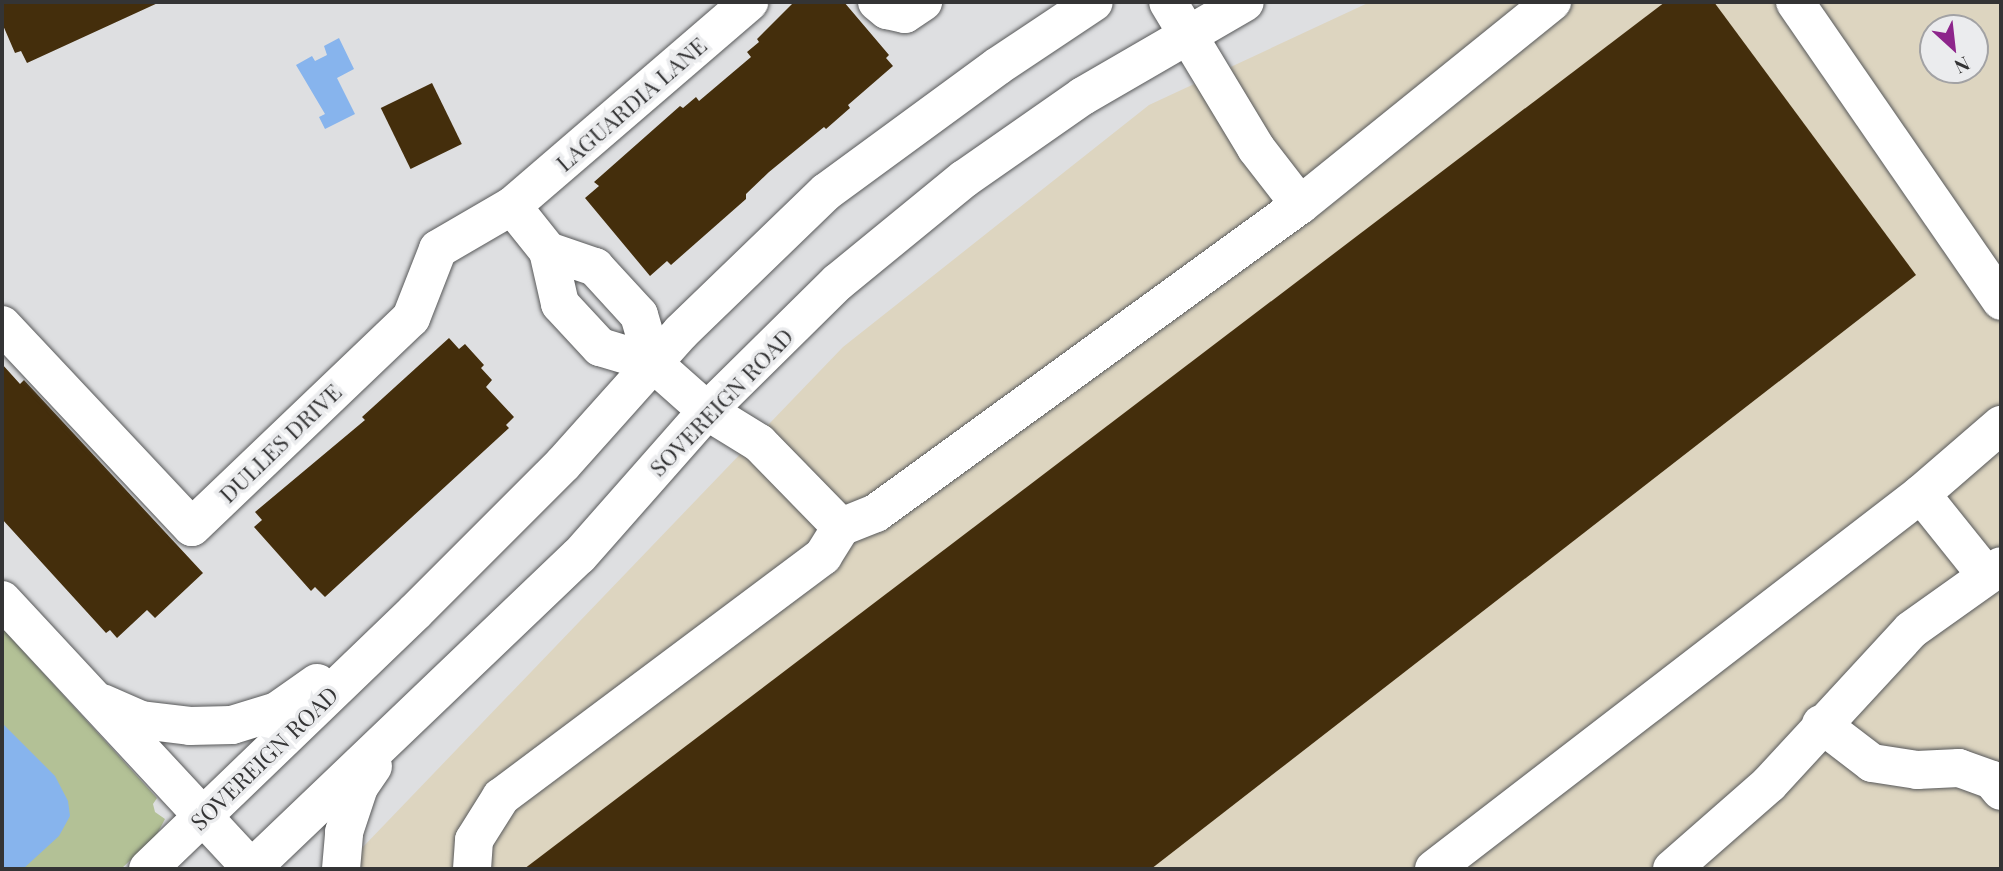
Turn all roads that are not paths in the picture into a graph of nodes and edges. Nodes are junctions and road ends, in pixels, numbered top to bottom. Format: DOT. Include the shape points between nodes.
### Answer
graph roads {
  1 [pos="750,2"];
  2 [pos="877,2"];
  3 [pos="923,2"];
  4 [pos="1094,2"];
  5 [pos="1168,2"];
  6 [pos="1245,2"];
  7 [pos="1552,2"];
  8 [pos="1795,2"];
  9 [pos="1187,34"];
  10 [pos="1300,205"];
  11 [pos="512,206"];
  12 [pos="548,251"];
  13 [pos="2001,301"];
  14 [pos="2,325"];
  15 [pos="653,363"];
  16 [pos="707,411"];
  17 [pos="2001,425"];
  18 [pos="1921,494"];
  19 [pos="841,527"];
  20 [pos="1994,570"];
  21 [pos="2,600"];
  22 [pos="415,612"];
  23 [pos="93,698"];
  24 [pos="1821,724"];
  25 [pos="394,734"];
  26 [pos="2001,791"];
  27 [pos="203,818"];
  28 [pos="148,869"];
  29 [pos="252,869"];
  30 [pos="341,869"];
  31 [pos="472,869"];
  32 [pos="1434,869"];
  33 [pos="1672,869"];
  1 -- 11 [label="street, LAGUARDIA LANE"];
  2 -- 3 [label="street" via="905,14"];
  4 -- 15 [label="street, SOVEREIGN ROAD" via="826,192"];
  5 -- 9 [label="street"];
  6 -- 9 [label="street, SOVEREIGN ROAD"];
  7 -- 10 [label="street"];
  8 -- 13 [label="street"];
  9 -- 10 [label="street" via="1256,148"];
  9 -- 16 [label="street, SOVEREIGN ROAD" via="1083,96 964,179 838,282"];
  10 -- 19 [label="street" via="876,513"];
  11 -- 12 [label="street"];
  11 -- 14 [label="street, DULLES DRIVE" via="438,249 411,318 192,527"];
  12 -- 15 [label="street" via="595,267 639,315"];
  12 -- 15 [label="street" via="560,304 600,347"];
  15 -- 16 [label="street"];
  15 -- 22 [label="street, SOVEREIGN ROAD" via="563,464"];
  16 -- 19 [label="street" via="759,443"];
  16 -- 25 [label="street, SOVEREIGN ROAD" via="579,556"];
  17 -- 18 [label="street"];
  18 -- 20 [label="street"];
  18 -- 32 [label="street"];
  19 -- 31 [label="street" via="823,556 501,797 474,840"];
  20 -- 24 [label="street" via="1911,630"];
  21 -- 23 [label="street"];
  22 -- 23 [label="street" via="277,711 232,726 141,720"];
  22 -- 27 [label="street, SOVEREIGN ROAD"];
  23 -- 27 [label="street"];
  24 -- 26 [label="street" via="1872,763 1917,770 1959,768 1992,780"];
  24 -- 33 [label="street" via="1769,784"];
  25 -- 29 [label="street, SOVEREIGN ROAD"];
  25 -- 30 [label="street" via="359,787 344,832"];
  27 -- 28 [label="street, SOVEREIGN ROAD"];
  27 -- 29 [label="street"];
}
